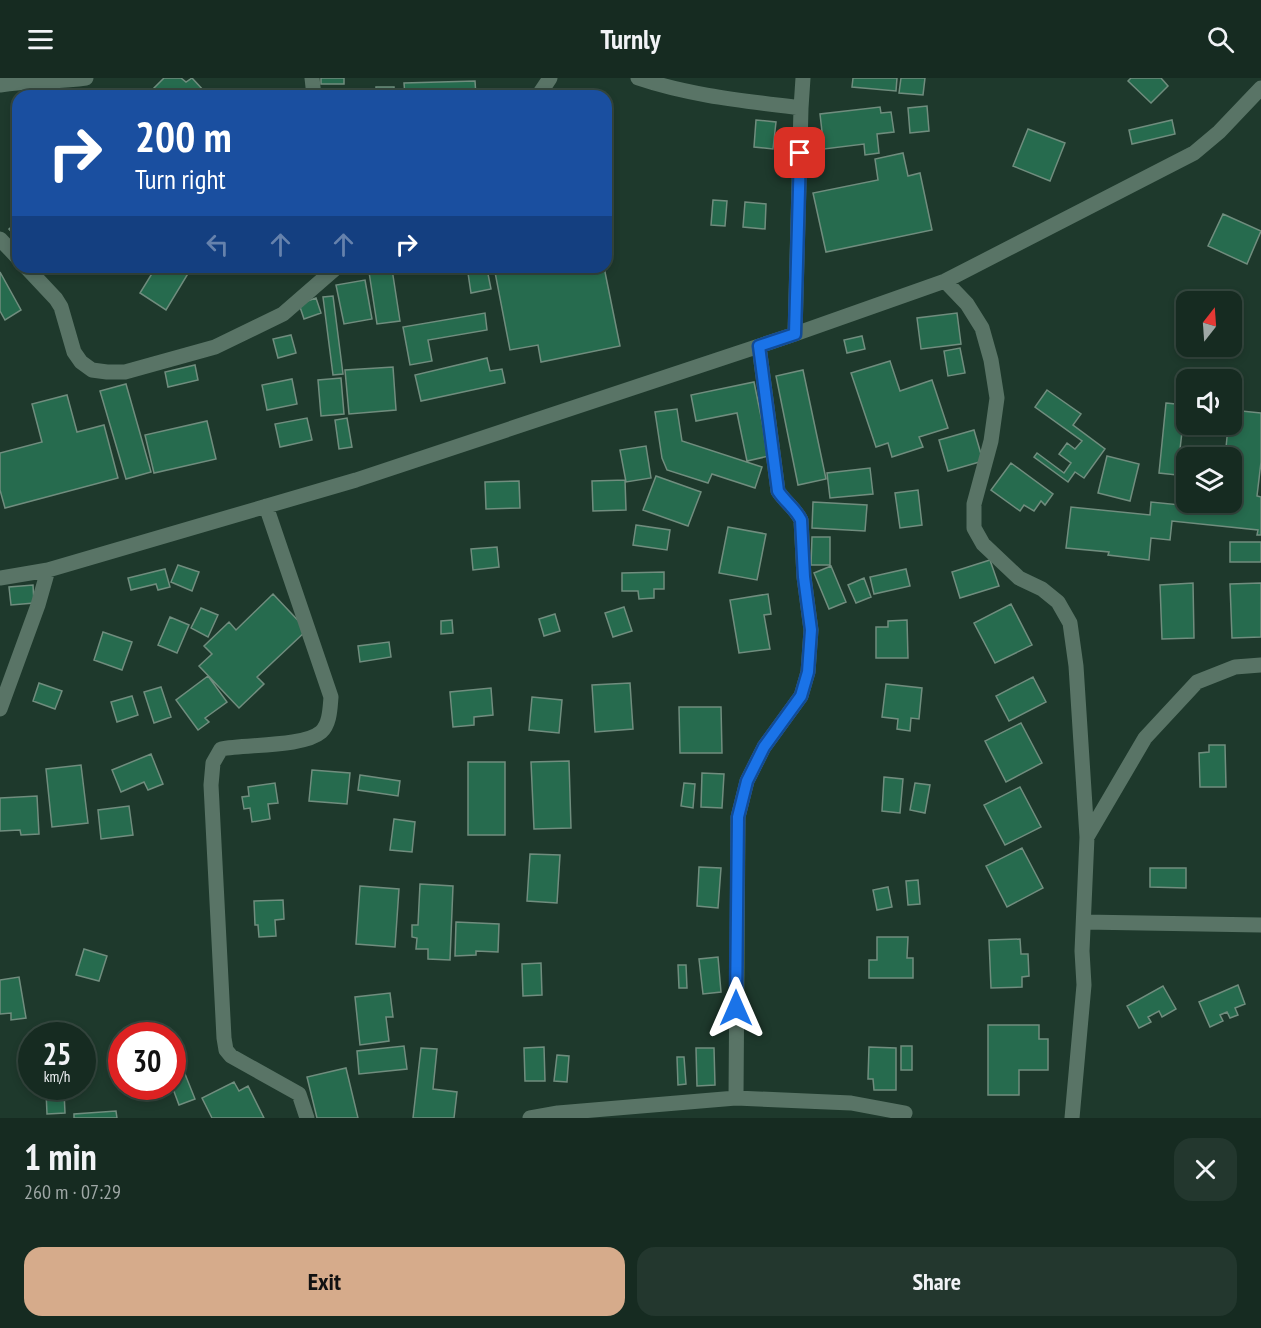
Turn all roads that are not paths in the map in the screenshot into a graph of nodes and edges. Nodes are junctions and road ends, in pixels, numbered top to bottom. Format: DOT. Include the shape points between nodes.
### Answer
graph roads {
  1 [pos="86,78"];
  2 [pos="638,78"];
  3 [pos="803,78"];
  4 [pos="0,85"];
  5 [pos="1261,88"];
  6 [pos="801,108"];
  7 [pos="0,239"];
  8 [pos="12,252"];
  9 [pos="32,273"];
  10 [pos="328,273"];
  11 [pos="945,281"];
  12 [pos="795,334"];
  13 [pos="759,346"];
  14 [pos="266,506"];
  15 [pos="48,570"];
  16 [pos="0,578"];
  17 [pos="1261,664"];
  18 [pos="0,709"];
  19 [pos="1087,837"];
  20 [pos="1084,922"];
  21 [pos="1261,925"];
  22 [pos="736,1098"];
  23 [pos="905,1113"];
  24 [pos="307,1118"];
  25 [pos="530,1118"];
  26 [pos="1072,1118"];
  1 -- 4 [label="street"];
  2 -- 6 [label="street" via="716,98"];
  3 -- 6 [label="street"];
  5 -- 11 [label="street" via="1194,153"];
  6 -- 12 [label="street"];
  7 -- 8 [label="street"];
  9 -- 10 [label="street" via="61,307 74,352 81,362 92,370 107,372 124,372 215,347 283,314"];
  11 -- 12 [label="street"];
  11 -- 19 [label="street" via="967,303 982,328 997,398 991,441 974,504 974,528 982,544 1019,578 1058,602 1070,623"];
  12 -- 13 [label="street"];
  13 -- 14 [label="street"];
  13 -- 22 [label="street" via="778,491 801,520 811,630 808,672 801,696 764,747 747,781 738,817"];
  14 -- 15 [label="street"];
  14 -- 24 [label="street" via="331,697 330,714 323,731 307,741 221,749 213,763 220,980 226,1050 299,1094"];
  15 -- 16 [label="street"];
  15 -- 18 [label="street"];
  17 -- 19 [label="street" via="1235,667 1197,682 1145,738"];
  19 -- 20 [label="street"];
  20 -- 21 [label="street"];
  20 -- 26 [label="street" via="1084,985"];
  22 -- 23 [label="street" via="851,1103"];
  22 -- 25 [label="street"];
}
